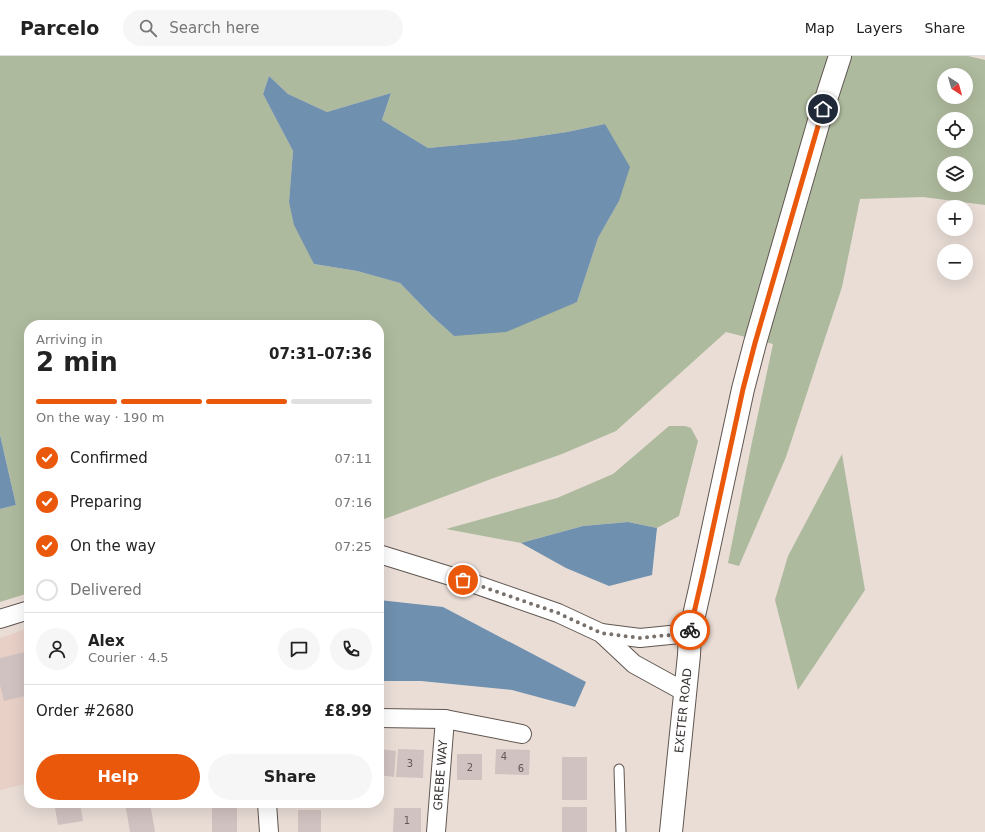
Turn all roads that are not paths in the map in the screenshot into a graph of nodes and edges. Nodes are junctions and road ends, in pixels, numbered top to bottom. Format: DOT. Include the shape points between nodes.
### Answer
graph roads {
  1 [pos="837,65"];
  2 [pos="384,556"];
  3 [pos="24,612"];
  4 [pos="0,619"];
  5 [pos="601,633"];
  6 [pos="690,633"];
  7 [pos="685,692"];
  8 [pos="384,718"];
  9 [pos="445,719"];
  10 [pos="522,734"];
  11 [pos="619,769"];
  12 [pos="267,808"];
  13 [pos="269,832"];
  14 [pos="436,832"];
  15 [pos="621,832"];
  16 [pos="671,832"];
  1 -- 6 [label="street, EXETER ROAD" via="743,389"];
  2 -- 5 [label="street" via="558,613"];
  3 -- 4 [label="street"];
  5 -- 6 [label="street" via="640,638"];
  5 -- 7 [label="street" via="634,664"];
  6 -- 7 [label="street, EXETER ROAD"];
  7 -- 16 [label="street, EXETER ROAD"];
  8 -- 9 [label="street"];
  9 -- 10 [label="street"];
  9 -- 14 [label="street, GREBE WAY"];
  11 -- 15 [label="lane"];
  12 -- 13 [label="street"];
}
